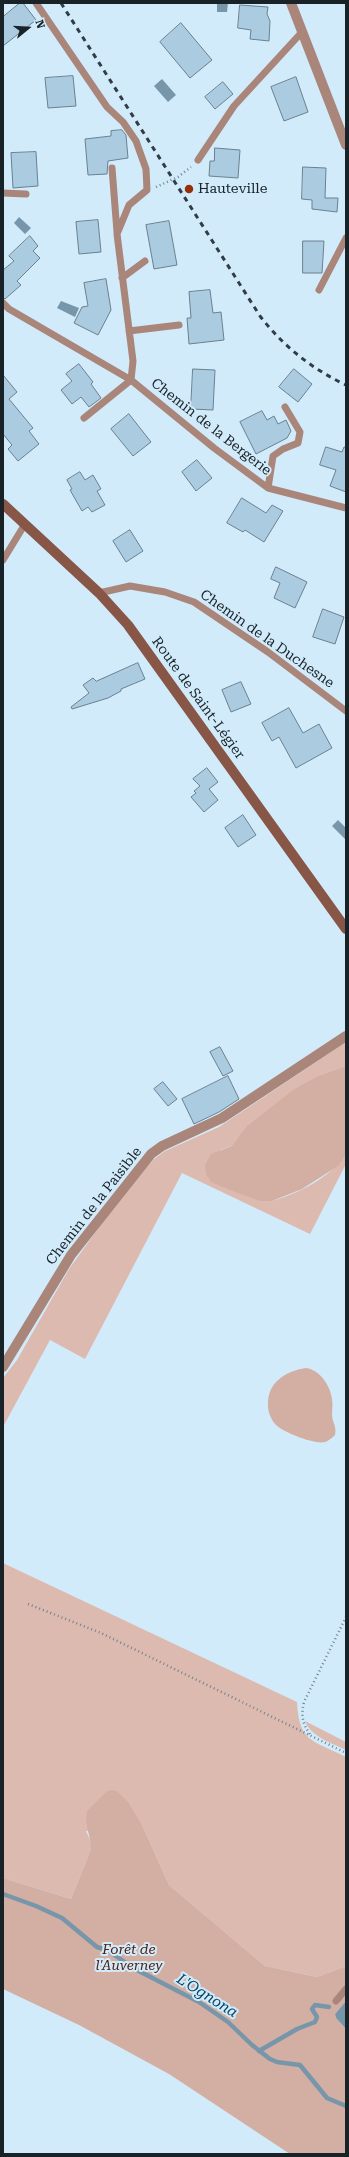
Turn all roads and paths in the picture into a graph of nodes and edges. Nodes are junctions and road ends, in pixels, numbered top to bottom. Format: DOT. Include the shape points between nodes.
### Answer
graph roads {
  1 [pos="36,3"];
  2 [pos="291,3"];
  3 [pos="302,32"];
  4 [pos="346,145"];
  5 [pos="198,160"];
  6 [pos="112,168"];
  7 [pos="147,190"];
  8 [pos="3,193"];
  9 [pos="26,194"];
  10 [pos="117,234"];
  11 [pos="346,238"];
  12 [pos="145,261"];
  13 [pos="122,278"];
  14 [pos="319,290"];
  15 [pos="3,303"];
  16 [pos="179,325"];
  17 [pos="129,331"];
  18 [pos="131,380"];
  19 [pos="285,407"];
  20 [pos="84,418"];
  21 [pos="268,488"];
  22 [pos="3,504"];
  23 [pos="346,508"];
  24 [pos="24,524"];
  25 [pos="3,560"];
  26 [pos="99,593"];
  27 [pos="346,712"];
  28 [pos="346,929"];
  29 [pos="346,1036"];
  30 [pos="4,1364"];
  31 [pos="28,1604"];
  32 [pos="346,1617"];
  33 [pos="310,1735"];
  34 [pos="346,1753"];
  35 [pos="346,1989"];
  36 [pos="336,2001"];
  1 -- 7 [label="lane" via="107,107 134,136 146,169"];
  2 -- 3 [label="street"];
  3 -- 4 [label="street"];
  3 -- 5 [label="lane" via="234,106"];
  5 -- 7 [label="path" via="178,177 158,188 152,186"];
  6 -- 10 [label="lane"];
  7 -- 10 [label="lane, Chemin de la Bergerie" via="129,206"];
  8 -- 9 [label="lane"];
  10 -- 13 [label="lane, Chemin de la Bergerie"];
  11 -- 14 [label="lane"];
  12 -- 13 [label="lane"];
  13 -- 17 [label="lane, Chemin de la Bergerie"];
  15 -- 18 [label="lane, Chemin de la Bergerie" via="9,309"];
  16 -- 17 [label="lane"];
  17 -- 18 [label="lane, Chemin de la Bergerie" via="133,360"];
  18 -- 20 [label="lane"];
  18 -- 21 [label="lane, Chemin de la Bergerie" via="219,452"];
  19 -- 21 [label="lane" via="300,432 298,443 273,456"];
  21 -- 23 [label="lane, Chemin de la Bergerie"];
  22 -- 24 [label="main road, Route de Saint-Légier"];
  24 -- 25 [label="lane"];
  24 -- 26 [label="main road, Route de Saint-Légier"];
  26 -- 27 [label="lane, Chemin de la Duchesne" via="130,586 165,592 194,602 268,652"];
  26 -- 28 [label="main road, Route de Saint-Légier" via="142,644"];
  29 -- 30 [label="street, Chemin de la Paisible" via="222,1118 162,1146 151,1154 71,1255"];
  31 -- 33 [label="path" via="101,1633"];
  32 -- 33 [label="path" via="304,1702 302,1717"];
  33 -- 34 [label="path"];
  35 -- 36 [label="lane"];
}
